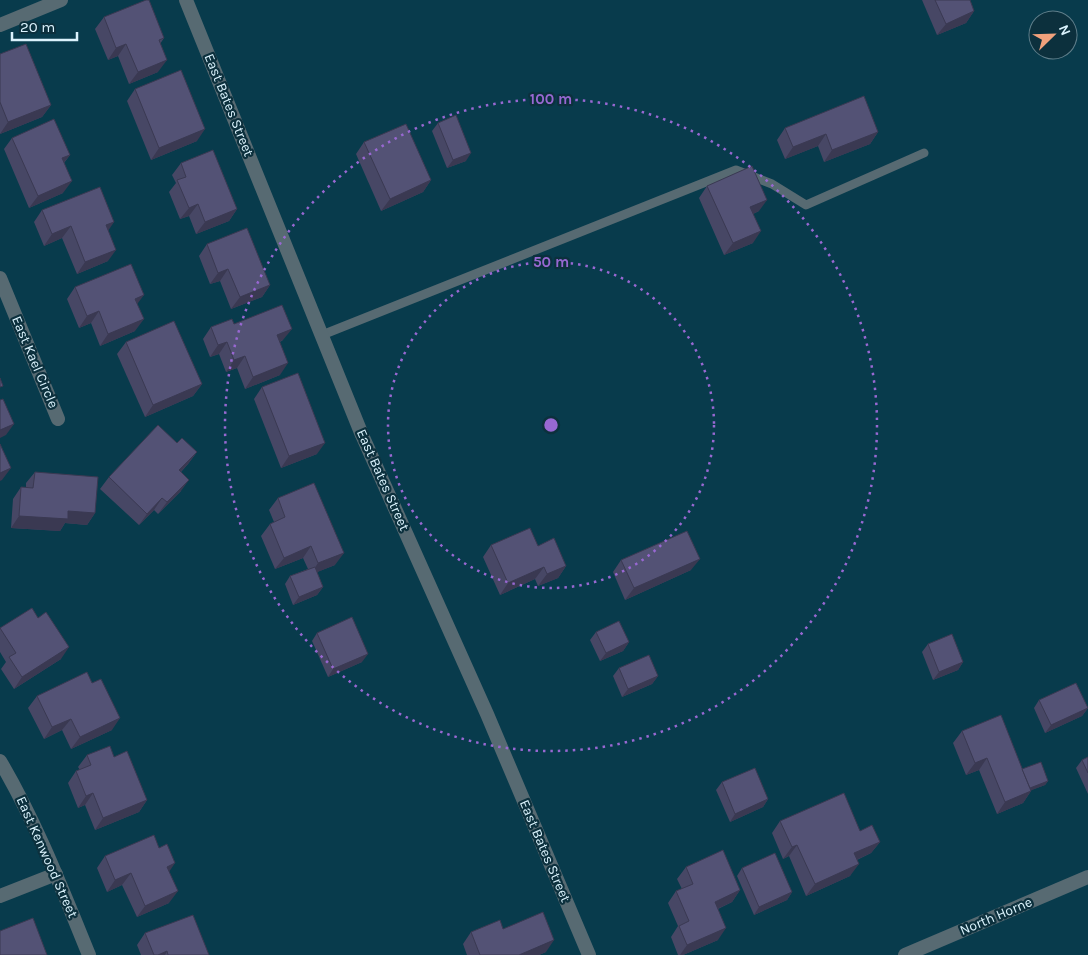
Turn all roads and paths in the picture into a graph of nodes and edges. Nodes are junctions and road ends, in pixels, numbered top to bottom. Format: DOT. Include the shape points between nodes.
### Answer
graph roads {
  1 [pos="61,0"];
  2 [pos="186,0"];
  3 [pos="0,25"];
  4 [pos="924,153"];
  5 [pos="0,278"];
  6 [pos="322,335"];
  7 [pos="58,419"];
  8 [pos="0,760"];
  9 [pos="56,874"];
  10 [pos="1088,877"];
  11 [pos="0,896"];
  12 [pos="89,955"];
  13 [pos="589,955"];
  14 [pos="904,955"];
  1 -- 3 [label="street"];
  2 -- 6 [label="street, East Bates Street"];
  4 -- 6 [label="lane" via="806,205 772,184 736,170"];
  5 -- 7 [label="street, East Kael Circle"];
  6 -- 13 [label="street, East Bates Street" via="362,435"];
  8 -- 9 [label="street, East Kenwood Street"];
  9 -- 11 [label="street"];
  9 -- 12 [label="street, East Kenwood Street"];
  10 -- 14 [label="street, North Horne"];
}
